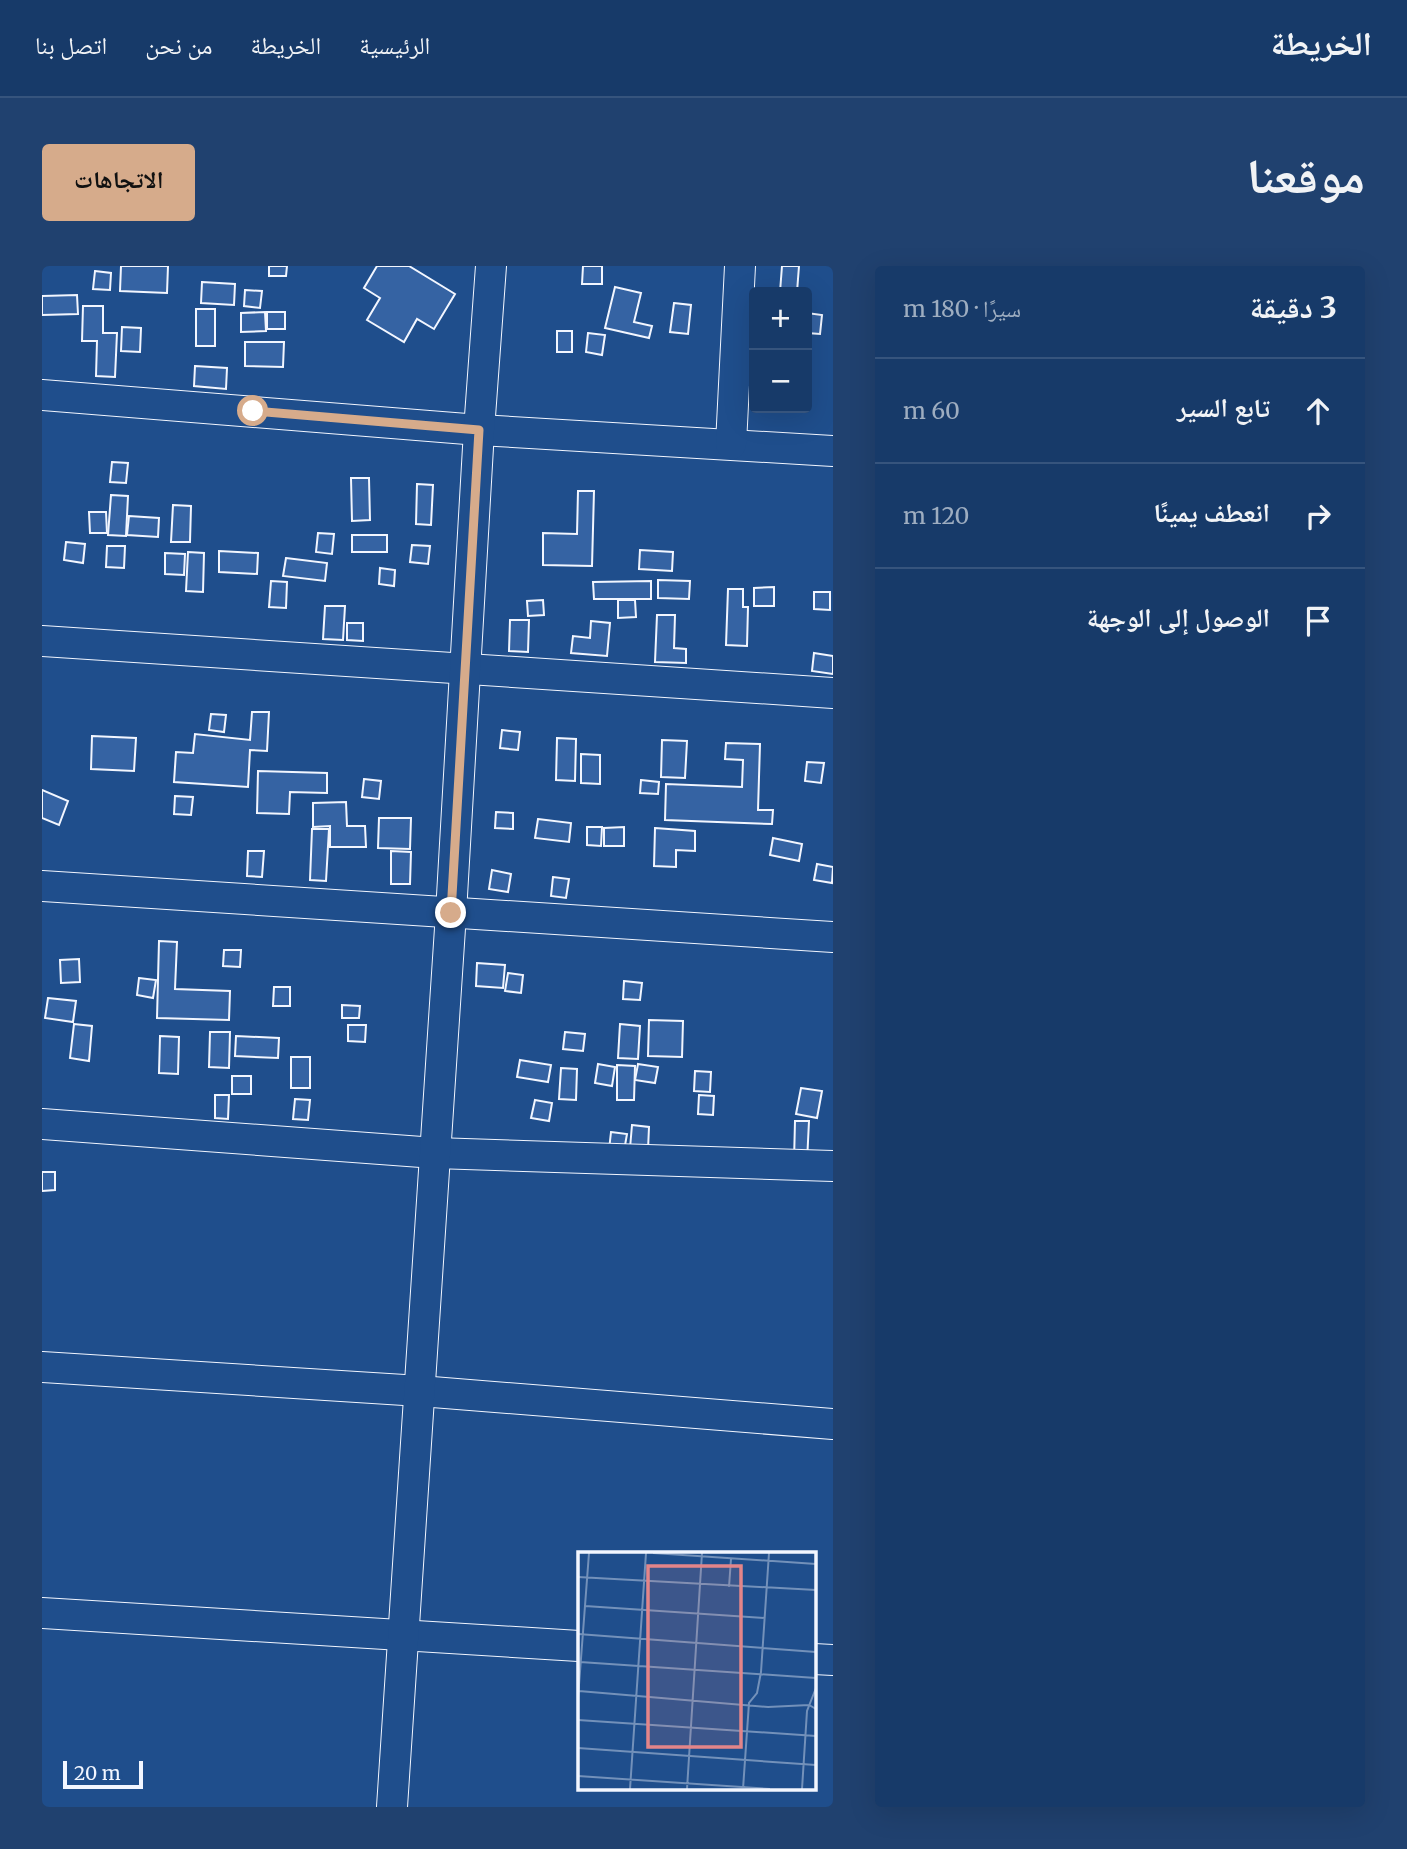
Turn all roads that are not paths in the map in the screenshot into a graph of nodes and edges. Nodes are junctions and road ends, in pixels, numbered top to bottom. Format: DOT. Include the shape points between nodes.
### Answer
graph roads {
  1 [pos="491,266"];
  2 [pos="740,266"];
  3 [pos="42,395"];
  4 [pos="479,430"];
  5 [pos="731,444"];
  6 [pos="833,450"];
  7 [pos="42,641"];
  8 [pos="465,669"];
  9 [pos="833,693"];
  10 [pos="42,886"];
  11 [pos="451,913"];
  12 [pos="833,937"];
  13 [pos="42,1124"];
  14 [pos="435,1153"];
  15 [pos="833,1166"];
  16 [pos="42,1367"];
  17 [pos="419,1391"];
  18 [pos="833,1424"];
  19 [pos="42,1613"];
  20 [pos="403,1636"];
  21 [pos="578,1646"];
  22 [pos="392,1807"];
  1 -- 4 [label="street"];
  2 -- 5 [label="street"];
  3 -- 4 [label="street"];
  4 -- 5 [label="street"];
  4 -- 8 [label="street"];
  5 -- 6 [label="street"];
  7 -- 8 [label="street"];
  8 -- 9 [label="street"];
  8 -- 11 [label="street"];
  10 -- 11 [label="street"];
  11 -- 12 [label="street"];
  11 -- 14 [label="street"];
  13 -- 14 [label="street"];
  14 -- 15 [label="street"];
  14 -- 17 [label="street"];
  16 -- 17 [label="street"];
  17 -- 18 [label="street"];
  17 -- 20 [label="street"];
  19 -- 20 [label="street"];
  20 -- 21 [label="street"];
  20 -- 22 [label="street"];
}
